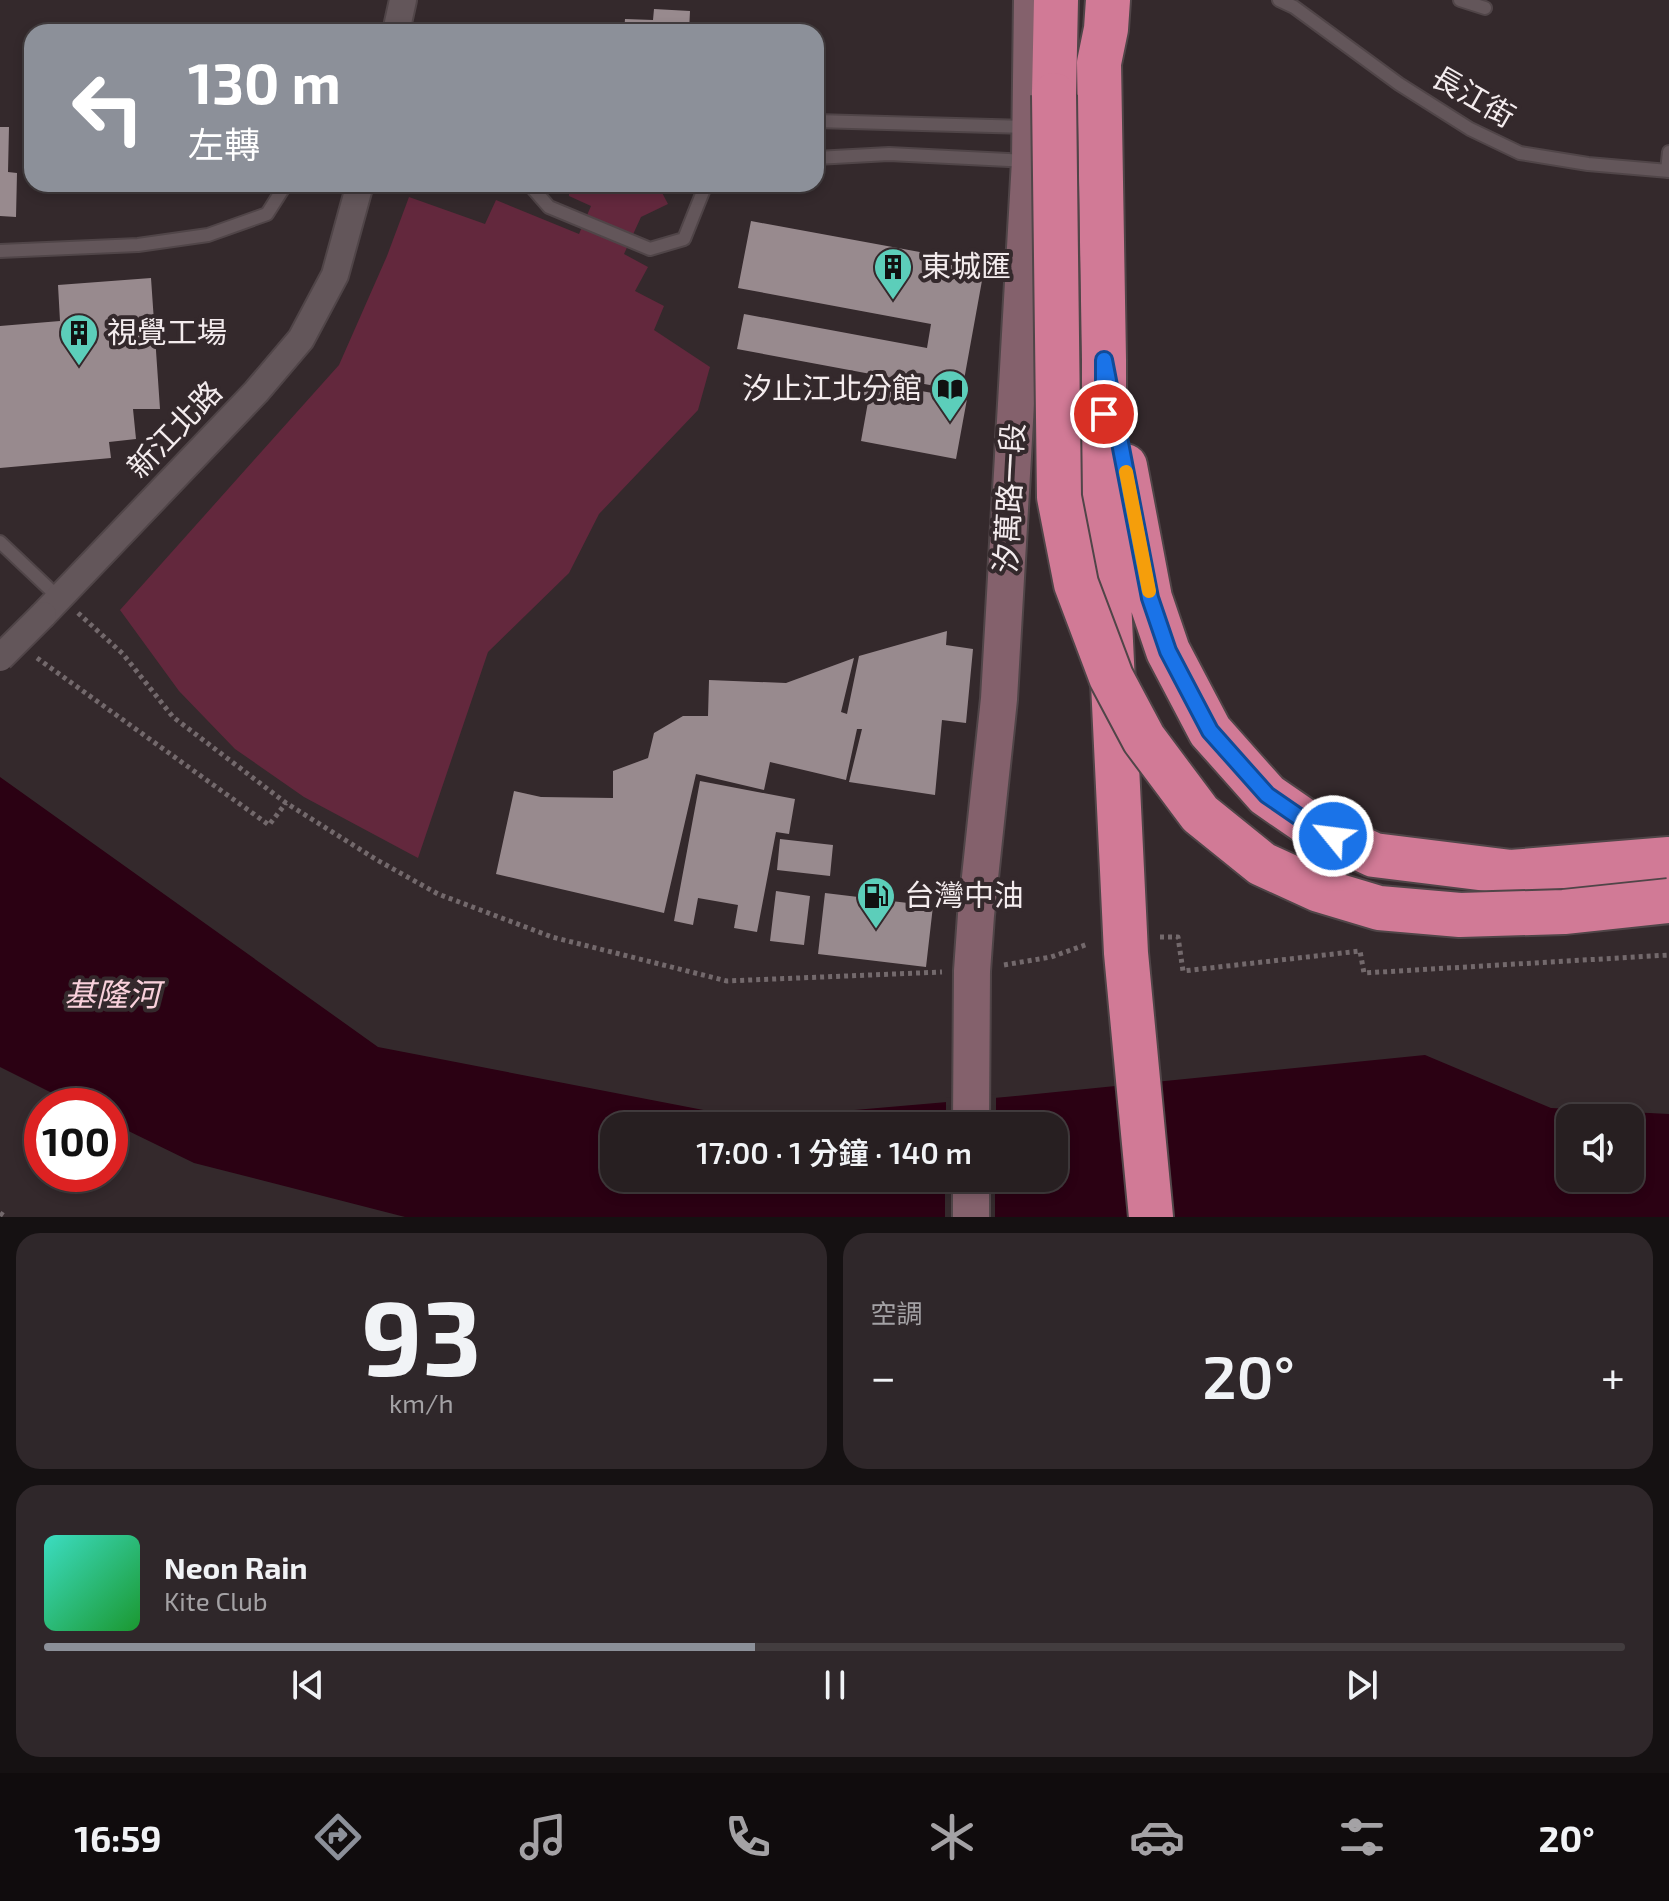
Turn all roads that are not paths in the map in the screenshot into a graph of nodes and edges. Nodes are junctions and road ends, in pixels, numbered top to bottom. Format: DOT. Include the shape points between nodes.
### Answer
graph roads {
  1 [pos="403,0"];
  2 [pos="1032,0"];
  3 [pos="1056,0"];
  4 [pos="1083,0"];
  5 [pos="1108,0"];
  6 [pos="1279,0"];
  7 [pos="1460,0"];
  8 [pos="1295,4"];
  9 [pos="1485,8"];
  10 [pos="398,24"];
  11 [pos="1099,63"];
  12 [pos="824,121"];
  13 [pos="1038,127"];
  14 [pos="1669,152"];
  15 [pos="824,158"];
  16 [pos="1668,171"];
  17 [pos="281,192"];
  18 [pos="358,192"];
  19 [pos="536,192"];
  20 [pos="703,192"];
  21 [pos="0,251"];
  22 [pos="1104,360"];
  23 [pos="0,542"];
  24 [pos="51,606"];
  25 [pos="0,658"];
  26 [pos="1669,859"];
  27 [pos="1669,901"];
  28 [pos="971,1112"];
  29 [pos="971,1192"];
  30 [pos="971,1217"];
  31 [pos="1151,1217"];
  1 -- 10 [label="street"];
  2 -- 13 [label="street, 汐萬路一段"];
  3 -- 13 [label="highway"];
  4 -- 11 [label="highway" via="1082,30"];
  5 -- 11 [label="highway"];
  6 -- 8 [label="lane, 長江街"];
  7 -- 9 [label="lane"];
  8 -- 16 [label="lane, 長江街" via="1399,84 1520,153"];
  11 -- 22 [label="highway"];
  12 -- 13 [label="lane"];
  13 -- 15 [label="lane" via="889,154"];
  13 -- 27 [label="highway, bridge" via="1059,497 1076,584 1111,677 1144,739 1200,814 1262,864 1319,890 1379,908 1460,915"];
  13 -- 28 [label="street, 汐萬路一段" via="999,699 976,915"];
  14 -- 16 [label="lane"];
  17 -- 21 [label="lane" via="267,214 208,235 138,245"];
  18 -- 24 [label="street, 新江北路" via="335,275 301,339"];
  19 -- 20 [label="lane" via="549,207 650,249 684,239"];
  22 -- 26 [label="highway" via="1150,598 1168,651 1210,731 1267,795 1312,826 1374,855 1511,872"];
  22 -- 31 [label="highway" via="1104,496 1122,945"];
  23 -- 24 [label="lane"];
  24 -- 25 [label="street, 新江北路, bridge"];
  29 -- 30 [label="street"];
}
